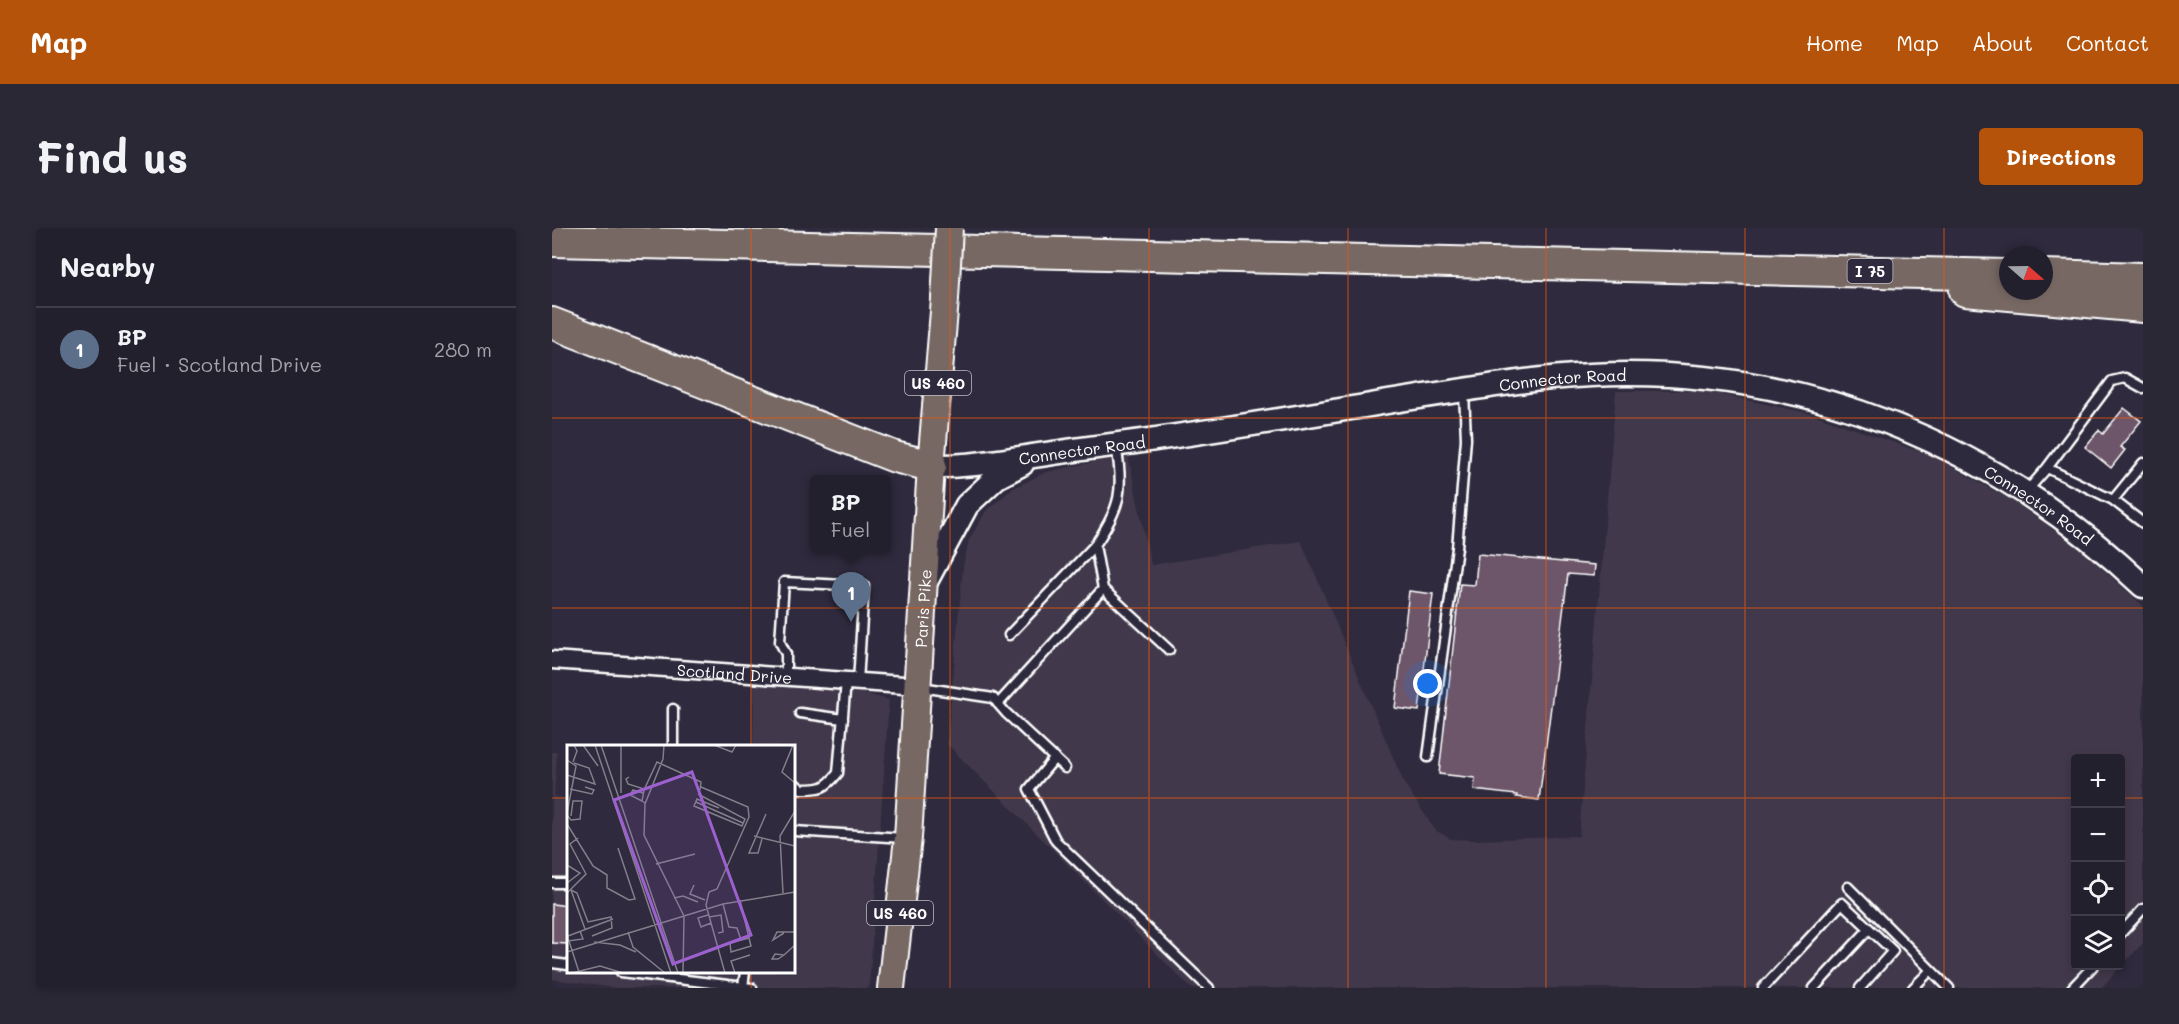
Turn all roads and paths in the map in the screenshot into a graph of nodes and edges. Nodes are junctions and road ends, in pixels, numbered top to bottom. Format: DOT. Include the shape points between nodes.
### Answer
graph roads {
  1 [pos="949,228"];
  2 [pos="552,241"];
  3 [pos="1732,268"];
  4 [pos="1999,274"];
  5 [pos="2053,275"];
  6 [pos="2143,278"];
  7 [pos="2143,307"];
  8 [pos="552,323"];
  9 [pos="2143,388"];
  10 [pos="1464,390"];
  11 [pos="1116,445"];
  12 [pos="1039,455"];
  13 [pos="2143,463"];
  14 [pos="931,466"];
  15 [pos="2047,468"];
  16 [pos="2025,492"];
  17 [pos="2113,500"];
  18 [pos="2143,523"];
  19 [pos="1095,545"];
  20 [pos="924,585"];
  21 [pos="2143,586"];
  22 [pos="1103,589"];
  23 [pos="1009,634"];
  24 [pos="1169,650"];
  25 [pos="552,660"];
  26 [pos="786,677"];
  27 [pos="852,681"];
  28 [pos="918,686"];
  29 [pos="998,704"];
  30 [pos="673,709"];
  31 [pos="800,713"];
  32 [pos="843,719"];
  33 [pos="673,745"];
  34 [pos="1428,757"];
  35 [pos="1055,758"];
  36 [pos="1065,768"];
  37 [pos="795,784"];
  38 [pos="795,831"];
  39 [pos="908,838"];
  40 [pos="1848,886"];
  41 [pos="2143,909"];
  42 [pos="1869,929"];
  43 [pos="2125,929"];
  44 [pos="552,963"];
  45 [pos="567,965"];
  46 [pos="1931,970"];
  47 [pos="2088,970"];
  48 [pos="629,973"];
  49 [pos="748,987"];
  50 [pos="891,988"];
  51 [pos="1209,988"];
  52 [pos="1763,988"];
  53 [pos="1814,988"];
  54 [pos="1860,988"];
  55 [pos="1913,988"];
  56 [pos="1949,988"];
  57 [pos="2072,988"];
  1 -- 14 [label="main road, Paris Pike / US 460, bridge"];
  2 -- 3 [label="highway, I 75"];
  3 -- 4 [label="highway, I 75"];
  3 -- 7 [label="highway"];
  5 -- 6 [label="highway"];
  8 -- 14 [label="highway" via="895,457"];
  9 -- 15 [label="lane" via="2125,378 2112,381"];
  10 -- 11 [label="main road, Connector Road"];
  10 -- 16 [label="main road, Connector Road" via="1606,374 1654,374 1753,384 1818,399 1892,423 1947,448"];
  10 -- 34 [label="lane" via="1466,439 1457,548"];
  11 -- 12 [label="main road, Connector Road"];
  11 -- 19 [label="lane" via="1120,491 1116,508"];
  12 -- 14 [label="main road, Connector Road" via="974,465"];
  12 -- 20 [label="main road" via="997,477 967,505"];
  13 -- 17 [label="lane"];
  14 -- 20 [label="main road, Paris Pike / US 460"];
  15 -- 16 [label="lane"];
  15 -- 17 [label="lane"];
  16 -- 21 [label="main road, Connector Road" via="2072,524"];
  17 -- 18 [label="lane"];
  19 -- 22 [label="lane"];
  19 -- 23 [label="lane"];
  20 -- 28 [label="main road, Paris Pike / US 460"];
  22 -- 24 [label="lane"];
  22 -- 29 [label="lane"];
  25 -- 26 [label="street, Scotland Drive"];
  26 -- 27 [label="street, Scotland Drive"];
  26 -- 27 [label="lane" via="786,654 780,642 784,582 864,586"];
  27 -- 28 [label="street, Scotland Drive"];
  27 -- 32 [label="lane"];
  28 -- 29 [label="lane" via="993,698"];
  28 -- 39 [label="main road, Paris Pike / US 460"];
  29 -- 35 [label="lane"];
  30 -- 33 [label="lane"];
  31 -- 32 [label="lane"];
  32 -- 37 [label="lane" via="838,773 822,789 801,789"];
  35 -- 36 [label="lane"];
  35 -- 51 [label="lane" via="1029,789 1056,841"];
  38 -- 39 [label="lane"];
  39 -- 50 [label="main road, Paris Pike / US 460"];
  40 -- 46 [label="lane"];
  41 -- 43 [label="lane"];
  42 -- 52 [label="lane" via="1842,903"];
  42 -- 53 [label="lane"];
  42 -- 54 [label="lane" via="1893,951"];
  44 -- 45 [label="lane"];
  46 -- 55 [label="lane"];
  46 -- 56 [label="lane"];
  47 -- 57 [label="lane"];
  48 -- 49 [label="lane"];
}
